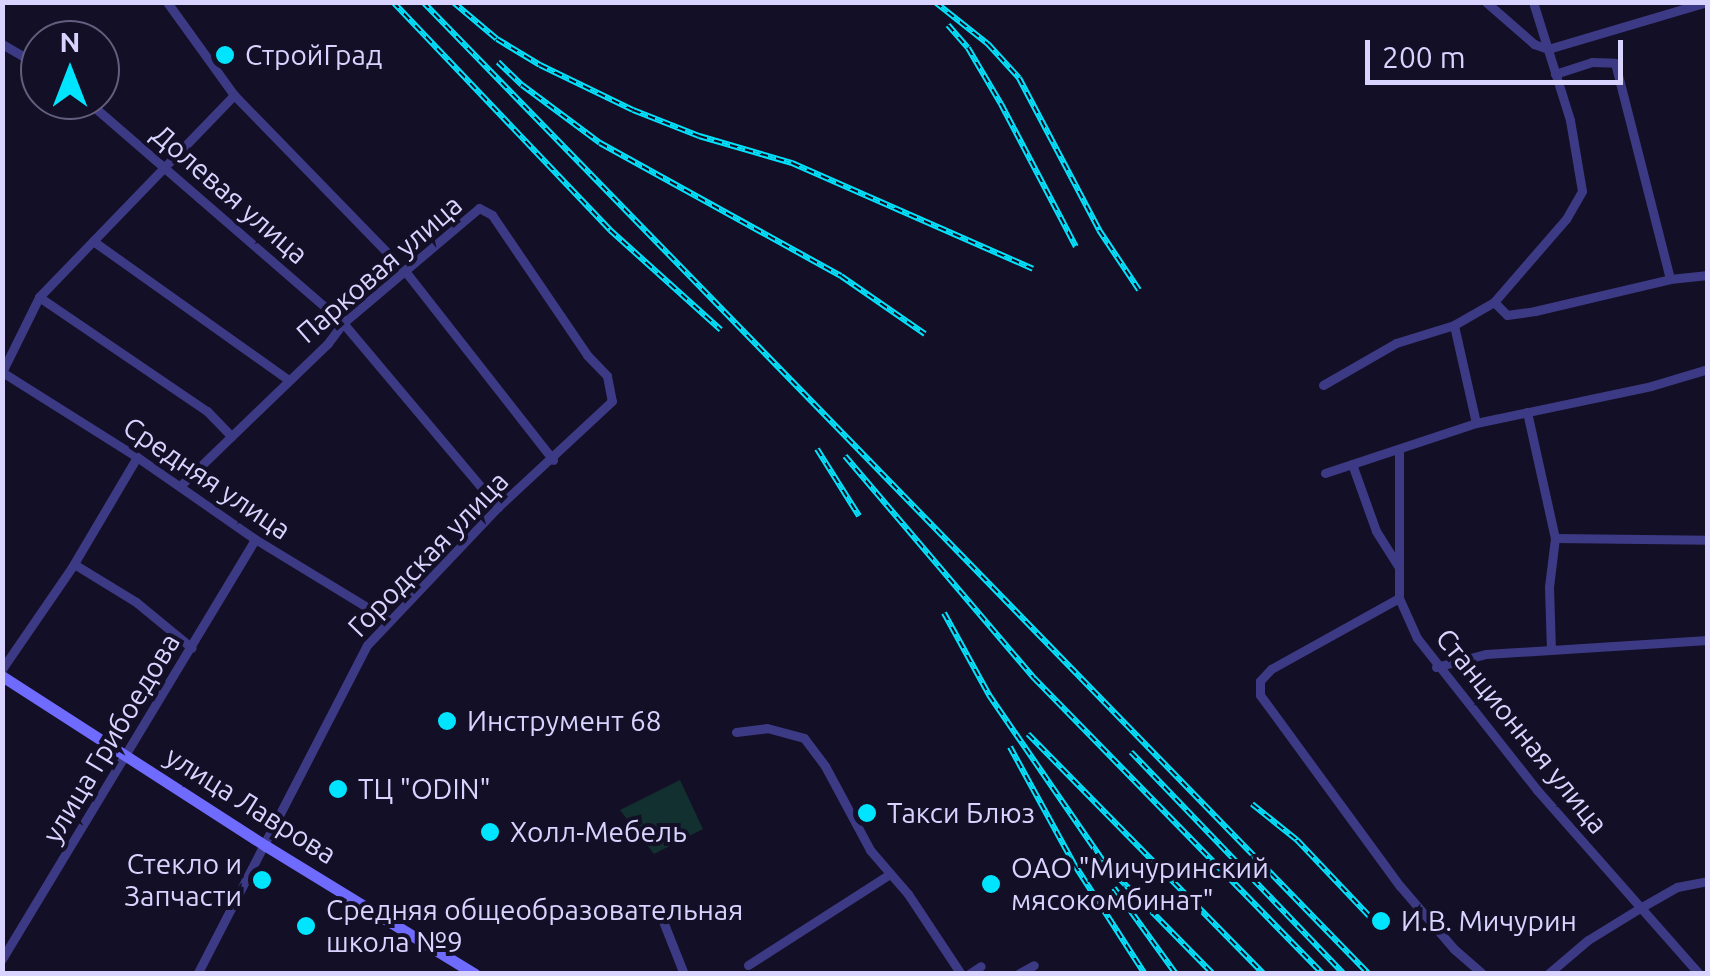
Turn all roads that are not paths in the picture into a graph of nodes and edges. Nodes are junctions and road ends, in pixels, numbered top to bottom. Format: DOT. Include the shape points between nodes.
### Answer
graph roads {
  1 [pos="167,2"];
  2 [pos="1486,2"];
  3 [pos="1533,2"];
  4 [pos="1707,2"];
  5 [pos="1548,49"];
  6 [pos="1556,74"];
  7 [pos="234,96"];
  8 [pos="109,120"];
  9 [pos="165,169"];
  10 [pos="93,241"];
  11 [pos="405,272"];
  12 [pos="1708,276"];
  13 [pos="1670,279"];
  14 [pos="39,297"];
  15 [pos="1494,302"];
  16 [pos="343,323"];
  17 [pos="1454,325"];
  18 [pos="1708,368"];
  19 [pos="2,372"];
  20 [pos="287,379"];
  21 [pos="1323,386"];
  22 [pos="612,401"];
  23 [pos="1527,412"];
  24 [pos="1476,423"];
  25 [pos="231,436"];
  26 [pos="1399,450"];
  27 [pos="137,457"];
  28 [pos="553,460"];
  29 [pos="1352,464"];
  30 [pos="1324,472"];
  31 [pos="180,486"];
  32 [pos="498,507"];
  33 [pos="1555,538"];
  34 [pos="255,539"];
  35 [pos="1708,540"];
  36 [pos="74,564"];
  37 [pos="1399,568"];
  38 [pos="1399,598"];
  39 [pos="388,620"];
  40 [pos="1708,640"];
  41 [pos="192,648"];
  42 [pos="1551,649"];
  43 [pos="1436,667"];
  44 [pos="2,672"];
  45 [pos="736,732"];
  46 [pos="125,756"];
  47 [pos="266,846"];
  48 [pos="890,874"];
  49 [pos="1708,881"];
  50 [pos="1640,908"];
  51 [pos="660,911"];
  52 [pos="2,958"];
  53 [pos="1034,965"];
  54 [pos="748,966"];
  55 [pos="980,966"];
  56 [pos="197,974"];
  57 [pos="475,974"];
  58 [pos="684,974"];
  59 [pos="961,974"];
  60 [pos="969,974"];
  61 [pos="1018,974"];
  62 [pos="1483,974"];
  63 [pos="1548,974"];
  64 [pos="1699,974"];
  1 -- 7 [label="street"];
  2 -- 5 [label="street"];
  3 -- 5 [label="street"];
  4 -- 5 [label="street"];
  5 -- 6 [label="street"];
  6 -- 13 [label="street" via="1592,62 1615,63"];
  6 -- 15 [label="street" via="1582,192"];
  7 -- 9 [label="street"];
  7 -- 11 [label="street"];
  8 -- 9 [label="street, Долевая улица"];
  9 -- 10 [label="street"];
  9 -- 16 [label="street, Долевая улица"];
  10 -- 14 [label="street"];
  10 -- 20 [label="street"];
  11 -- 16 [label="street, Парковая улица"];
  11 -- 22 [label="street, Парковая улица" via="479,208 492,214 607,376"];
  11 -- 28 [label="street"];
  12 -- 13 [label="street"];
  13 -- 15 [label="street" via="1535,311 1508,314"];
  14 -- 19 [label="street"];
  14 -- 25 [label="street" via="208,411"];
  15 -- 17 [label="street"];
  16 -- 20 [label="street, Парковая улица"];
  16 -- 32 [label="street, Долевая улица"];
  17 -- 21 [label="street" via="1396,343"];
  17 -- 24 [label="street"];
  18 -- 23 [label="street"];
  19 -- 27 [label="street, Средняя улица"];
  20 -- 25 [label="street, Парковая улица"];
  22 -- 28 [label="street, Городская улица"];
  23 -- 24 [label="street"];
  23 -- 33 [label="street"];
  24 -- 26 [label="street"];
  25 -- 31 [label="street, Парковая улица"];
  26 -- 29 [label="street"];
  26 -- 37 [label="street, Станционная улица"];
  27 -- 31 [label="street, Средняя улица"];
  27 -- 36 [label="street"];
  28 -- 32 [label="street, Городская улица"];
  29 -- 30 [label="street"];
  29 -- 37 [label="street" via="1376,531"];
  31 -- 34 [label="street, Средняя улица"];
  32 -- 39 [label="street, Городская улица"];
  33 -- 35 [label="street"];
  33 -- 42 [label="street"];
  34 -- 39 [label="street, Средняя улица"];
  34 -- 41 [label="street, улица Грибоедова"];
  36 -- 41 [label="street"];
  36 -- 44 [label="street"];
  37 -- 38 [label="street, Станционная улица"];
  38 -- 43 [label="street, Станционная улица"];
  38 -- 62 [label="street" via="1271,669 1260,681 1260,694 1400,886"];
  39 -- 47 [label="street, Городская улица" via="367,645"];
  40 -- 42 [label="street"];
  41 -- 46 [label="street, улица Грибоедова"];
  42 -- 43 [label="street" via="1486,654"];
  43 -- 50 [label="street, Станционная улица"];
  44 -- 46 [label="main road, улица Лаврова"];
  45 -- 48 [label="street" via="767,728 804,738"];
  46 -- 47 [label="main road, улица Лаврова"];
  46 -- 52 [label="street, улица Грибоедова"];
  47 -- 56 [label="street, Городская улица"];
  47 -- 57 [label="main road, улица Лаврова"];
  48 -- 54 [label="street"];
  48 -- 59 [label="street"];
  49 -- 50 [label="street" via="1678,887"];
  50 -- 63 [label="street"];
  50 -- 64 [label="street, Станционная улица"];
  51 -- 58 [label="street"];
  53 -- 61 [label="street"];
  55 -- 60 [label="street"];
}
